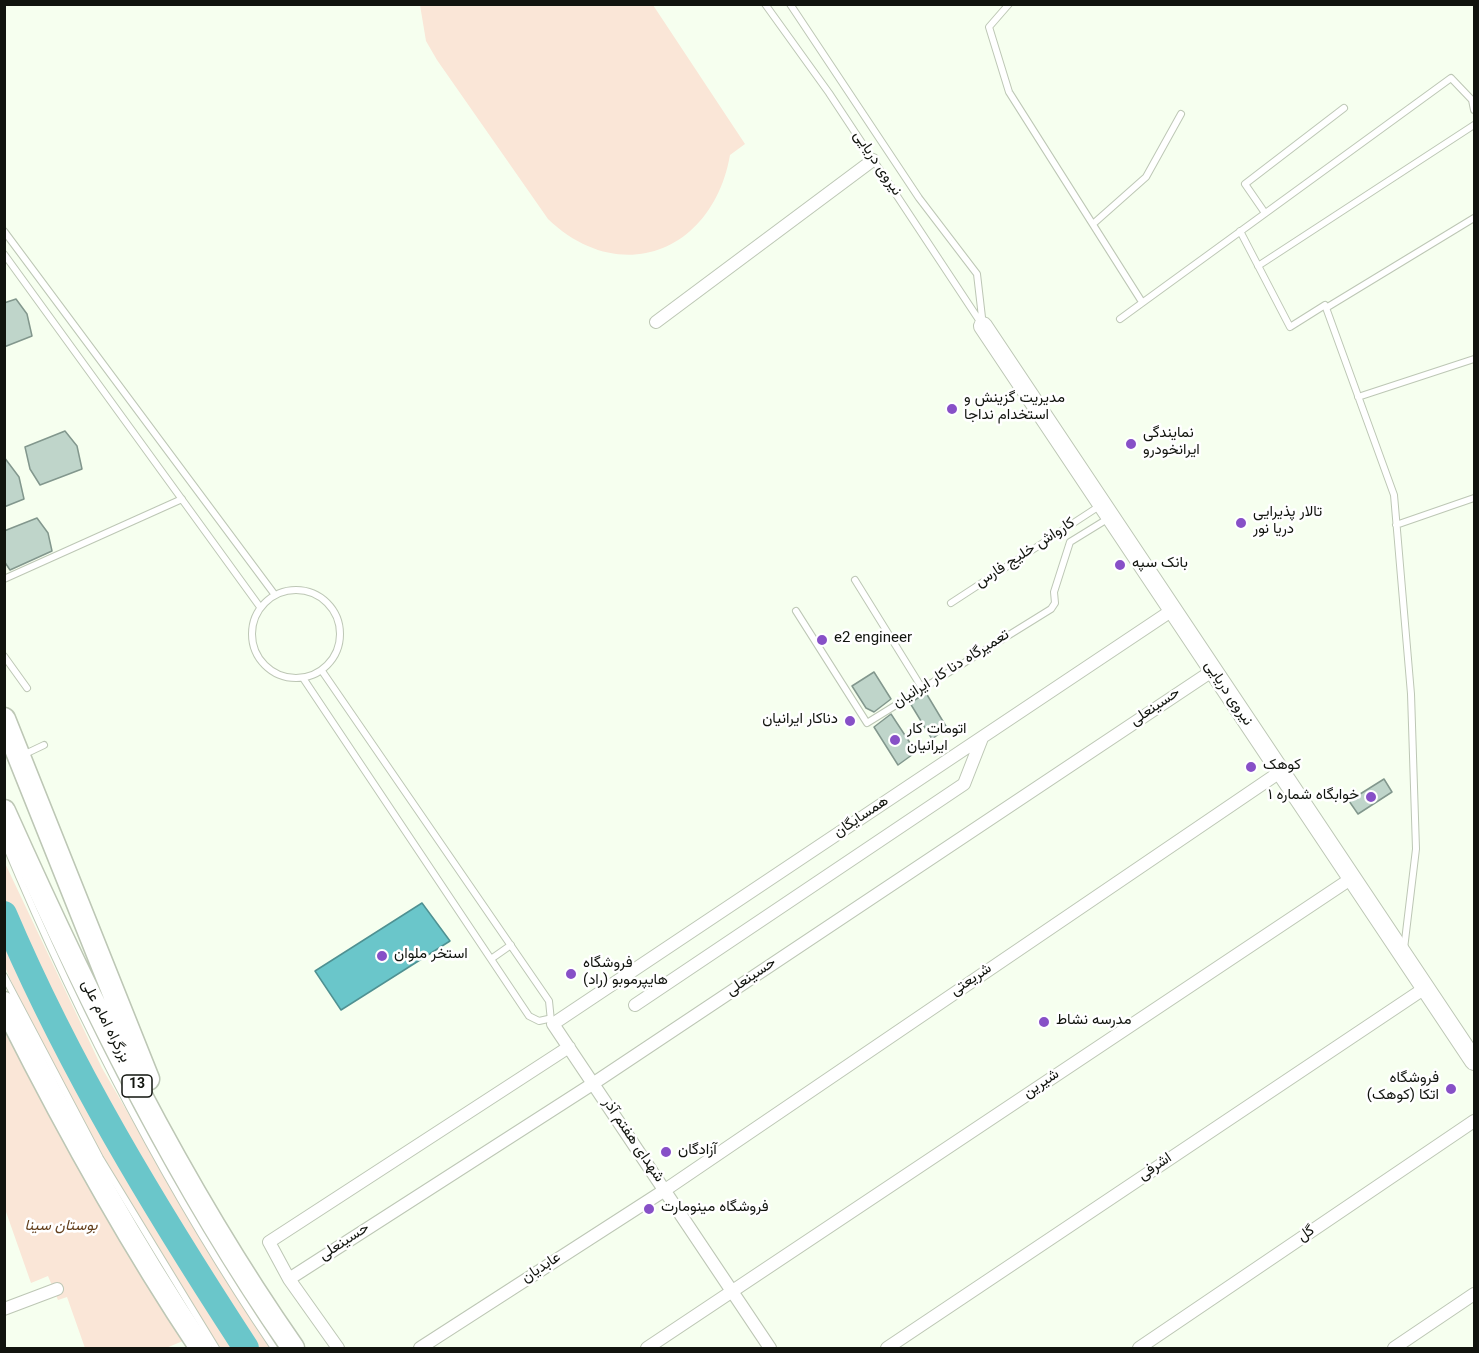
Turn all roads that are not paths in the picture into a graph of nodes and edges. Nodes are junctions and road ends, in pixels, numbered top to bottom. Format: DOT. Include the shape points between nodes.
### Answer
graph roads {
  1 [pos="765,4"];
  2 [pos="790,4"];
  3 [pos="1009,4"];
  4 [pos="1344,108"];
  5 [pos="1474,110"];
  6 [pos="1181,114"];
  7 [pos="1474,125"];
  8 [pos="873,160"];
  9 [pos="1265,213"];
  10 [pos="1474,218"];
  11 [pos="1093,224"];
  12 [pos="4,231"];
  13 [pos="1240,231"];
  14 [pos="4,254"];
  15 [pos="1258,266"];
  16 [pos="1142,302"];
  17 [pos="1326,308"];
  18 [pos="1120,319"];
  19 [pos="656,322"];
  20 [pos="983,326"];
  21 [pos="1474,359"];
  22 [pos="1358,397"];
  23 [pos="1474,498"];
  24 [pos="182,499"];
  25 [pos="1105,511"];
  26 [pos="1396,525"];
  27 [pos="4,579"];
  28 [pos="855,580"];
  29 [pos="275,596"];
  30 [pos="951,603"];
  31 [pos="260,607"];
  32 [pos="796,611"];
  33 [pos="1171,611"];
  34 [pos="4,656"];
  35 [pos="322,671"];
  36 [pos="1212,671"];
  37 [pos="303,678"];
  38 [pos="27,688"];
  39 [pos="922,688"];
  40 [pos="4,719"];
  41 [pos="982,738"];
  42 [pos="44,745"];
  43 [pos="20,757"];
  44 [pos="1280,772"];
  45 [pos="4,811"];
  46 [pos="4,841"];
  47 [pos="1352,879"];
  48 [pos="511,945"];
  49 [pos="1404,956"];
  50 [pos="491,959"];
  51 [pos="4,976"];
  52 [pos="1425,988"];
  53 [pos="4,1003"];
  54 [pos="635,1005"];
  55 [pos="551,1022"];
  56 [pos="568,1047"];
  57 [pos="1473,1057"];
  58 [pos="594,1083"];
  59 [pos="1474,1121"];
  60 [pos="665,1190"];
  61 [pos="207,1212"];
  62 [pos="288,1280"];
  63 [pos="57,1289"];
  64 [pos="733,1292"];
  65 [pos="1474,1294"];
  66 [pos="4,1309"];
  67 [pos="201,1348"];
  68 [pos="216,1348"];
  69 [pos="274,1348"];
  70 [pos="293,1348"];
  71 [pos="338,1348"];
  72 [pos="420,1348"];
  73 [pos="647,1348"];
  74 [pos="770,1348"];
  75 [pos="887,1348"];
  76 [pos="1139,1348"];
  77 [pos="1394,1348"];
  1 -- 8 [label="lane, نیروی دریایی"];
  2 -- 20 [label="lane, نیروی دریایی" via="920,198 977,274"];
  3 -- 11 [label="lane" via="989,27 1009,92"];
  4 -- 9 [label="lane" via="1245,184"];
  5 -- 9 [label="lane" via="1472,100 1451,78"];
  6 -- 11 [label="lane" via="1146,177"];
  7 -- 15 [label="lane"];
  8 -- 19 [label="street"];
  8 -- 20 [label="lane, نیروی دریایی"];
  9 -- 13 [label="lane"];
  10 -- 17 [label="lane"];
  11 -- 16 [label="lane"];
  12 -- 29 [label="lane"];
  13 -- 15 [label="lane"];
  13 -- 16 [label="lane"];
  14 -- 24 [label="lane"];
  15 -- 17 [label="lane" via="1290,327 1325,305"];
  16 -- 18 [label="lane"];
  17 -- 22 [label="lane"];
  20 -- 25 [label="main road, نیروی دریایی"];
  21 -- 22 [label="lane"];
  22 -- 26 [label="lane" via="1394,495"];
  23 -- 26 [label="lane"];
  24 -- 27 [label="lane"];
  24 -- 31 [label="lane"];
  25 -- 30 [label="lane, کارواش خلیج فارس"];
  25 -- 33 [label="main road, نیروی دریایی"];
  25 -- 39 [label="lane, تعمیرگاه دنا کار ایرانیان" via="1070,542 1051,609"];
  26 -- 49 [label="lane" via="1412,694 1416,849"];
  28 -- 39 [label="lane"];
  29 -- 31 [label="lane"];
  29 -- 35 [label="lane" via="300,590 315,594 337,615 341,630 339,646"];
  31 -- 37 [label="lane" via="251,633 259,660 281,676"];
  32 -- 39 [label="lane, تعمیرگاه دنا کار ایرانیان" via="867,723"];
  33 -- 36 [label="main road, نیروی دریایی"];
  33 -- 41 [label="street, همسایگان"];
  34 -- 38 [label="lane"];
  35 -- 37 [label="lane"];
  35 -- 48 [label="lane"];
  36 -- 44 [label="main road, نیروی دریایی"];
  36 -- 58 [label="street, حسینعلی"];
  37 -- 50 [label="lane"];
  40 -- 43 [label="highway"];
  41 -- 54 [label="street" via="964,784"];
  41 -- 55 [label="street, همسایگان"];
  42 -- 43 [label="lane"];
  43 -- 61 [label="highway" via="143,1065"];
  44 -- 47 [label="main road, نیروی دریایی"];
  44 -- 60 [label="street, شریعتی"];
  45 -- 61 [label="highway, بزرگراه امام علی / 13" via="88,993"];
  46 -- 69 [label="lane" via="94,1044 133,1117"];
  47 -- 49 [label="main road, نیروی دریایی"];
  47 -- 64 [label="street, شیرین"];
  48 -- 50 [label="lane"];
  48 -- 55 [label="lane" via="549,1001"];
  49 -- 52 [label="main road, نیروی دریایی"];
  50 -- 55 [label="lane" via="530,1016"];
  51 -- 68 [label="lane" via="100,1158"];
  52 -- 57 [label="main road, نیروی دریایی"];
  52 -- 75 [label="street, اشرفی"];
  53 -- 67 [label="highway" via="108,1196"];
  55 -- 56 [label="street, شهدای هفتم آذر"];
  56 -- 58 [label="street, شهدای هفتم آذر"];
  56 -- 62 [label="street" via="269,1242"];
  58 -- 60 [label="street, شهدای هفتم آذر"];
  58 -- 62 [label="street, حسینعلی"];
  59 -- 76 [label="street, گل"];
  60 -- 64 [label="street, شهدای هفتم آذر"];
  60 -- 72 [label="street, عابدیان"];
  61 -- 70 [label="highway, بزرگراه امام علی / 13" via="236,1264"];
  62 -- 71 [label="street"];
  63 -- 66 [label="street"];
  64 -- 73 [label="street, شیرین"];
  64 -- 74 [label="street, شهدای هفتم آذر"];
  65 -- 77 [label="street"];
}
